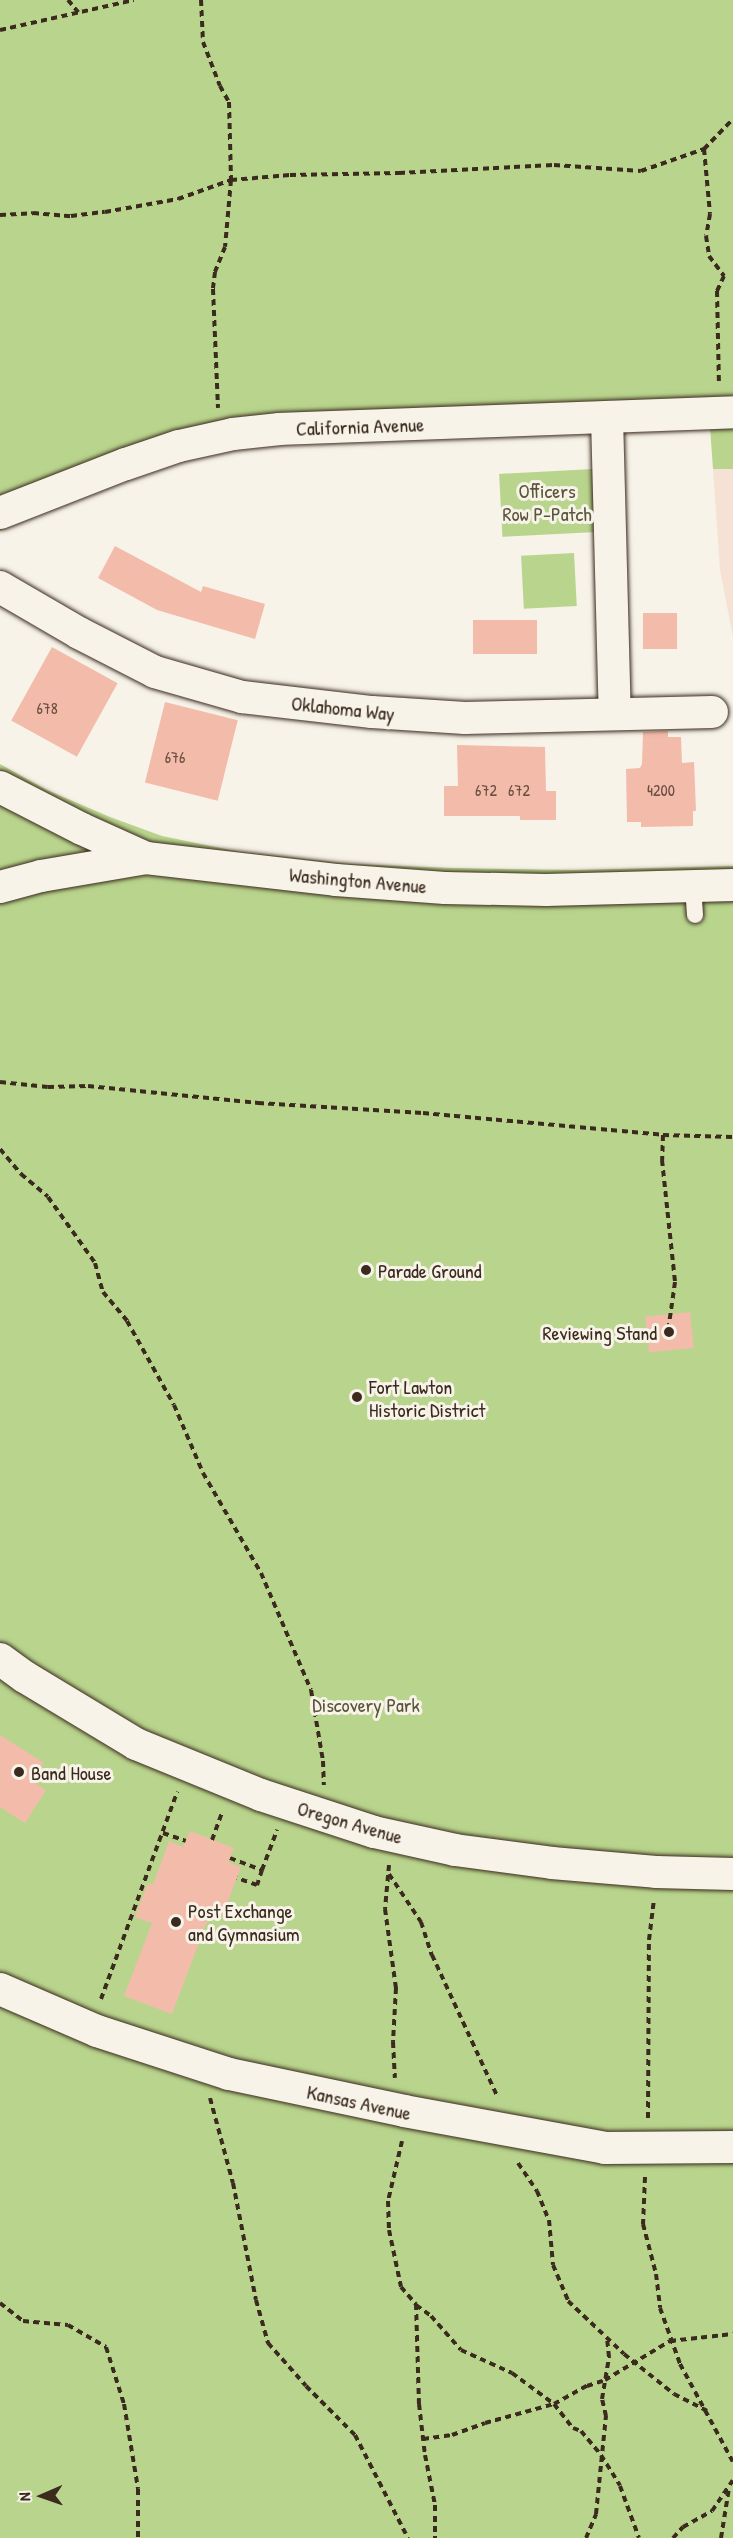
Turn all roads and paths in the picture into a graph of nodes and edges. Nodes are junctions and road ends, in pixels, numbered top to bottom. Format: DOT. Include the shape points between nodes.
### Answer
graph roads {
  1 [pos="68,0"];
  2 [pos="134,0"];
  3 [pos="201,0"];
  4 [pos="78,12"];
  5 [pos="0,30"];
  6 [pos="733,119"];
  7 [pos="704,149"];
  8 [pos="231,180"];
  9 [pos="0,215"];
  10 [pos="726,400"];
  11 [pos="218,404"];
  12 [pos="607,417"];
  13 [pos="0,513"];
  14 [pos="0,586"];
  15 [pos="712,711"];
  16 [pos="615,713"];
  17 [pos="0,787"];
  18 [pos="146,858"];
  19 [pos="733,885"];
  20 [pos="0,887"];
  21 [pos="0,1082"];
  22 [pos="663,1135"];
  23 [pos="733,1137"];
  24 [pos="0,1149"];
  25 [pos="668,1331"];
  26 [pos="0,1659"];
  27 [pos="180,1786"];
  28 [pos="225,1803"];
  29 [pos="325,1816"];
  30 [pos="163,1833"];
  31 [pos="392,1836"];
  32 [pos="212,1840"];
  33 [pos="186,1841"];
  34 [pos="230,1858"];
  35 [pos="656,1872"];
  36 [pos="733,1874"];
  37 [pos="237,1878"];
  38 [pos="0,1989"];
  39 [pos="99,2004"];
  40 [pos="214,2069"];
  41 [pos="404,2112"];
  42 [pos="733,2146"];
  43 [pos="649,2147"];
  44 [pos="0,2303"];
  45 [pos="416,2304"];
  46 [pos="733,2334"];
  47 [pos="607,2337"];
  48 [pos="670,2340"];
  49 [pos="605,2380"];
  50 [pos="554,2404"];
  51 [pos="423,2439"];
  52 [pos="601,2455"];
  53 [pos="733,2462"];
  54 [pos="733,2480"];
  55 [pos="730,2488"];
  56 [pos="138,2538"];
  57 [pos="408,2538"];
  58 [pos="435,2538"];
  59 [pos="586,2538"];
  60 [pos="639,2538"];
  61 [pos="673,2538"];
  62 [pos="721,2538"];
  1 -- 4 [label="path"];
  2 -- 4 [label="path"];
  3 -- 8 [label="path" via="203,42 229,102"];
  4 -- 5 [label="path"];
  6 -- 7 [label="path"];
  7 -- 8 [label="path" via="641,171 554,165"];
  7 -- 10 [label="path" via="709,256 724,276 717,291"];
  8 -- 9 [label="path" via="178,199 105,212 71,216"];
  8 -- 11 [label="path" via="225,247 213,289"];
  10 -- 12 [label="street, California Avenue"];
  12 -- 13 [label="street, California Avenue" via="280,429 226,435 126,464"];
  12 -- 16 [label="street"];
  14 -- 16 [label="street, Oklahoma Way" via="155,672 242,697 465,718"];
  15 -- 16 [label="street, Oklahoma Way"];
  17 -- 18 [label="street, Washington Avenue"];
  18 -- 19 [label="street, Washington Avenue" via="336,880 694,901"];
  18 -- 20 [label="street"];
  21 -- 22 [label="path" via="88,1086"];
  22 -- 23 [label="path"];
  22 -- 25 [label="path" via="662,1160 675,1282"];
  24 -- 29 [label="path" via="48,1197 95,1263 103,1292 127,1321 174,1405 203,1473 261,1573 312,1690 323,1761"];
  26 -- 29 [label="street, Oregon Avenue" via="136,1744 261,1795"];
  27 -- 30 [label="path"];
  28 -- 32 [label="path"];
  29 -- 31 [label="street, Oregon Avenue"];
  30 -- 33 [label="path"];
  30 -- 39 [label="path"];
  31 -- 35 [label="street, Oregon Avenue" via="455,1850"];
  31 -- 41 [label="path" via="385,1908 396,1988 396,2086"];
  34 -- 37 [label="path" via="262,1870 257,1885"];
  35 -- 36 [label="street, Oregon Avenue"];
  35 -- 43 [label="path" via="649,1940"];
  38 -- 40 [label="street, Kansas Avenue" via="97,2031"];
  40 -- 41 [label="street, Kansas Avenue"];
  40 -- 57 [label="path" via="209,2093 268,2343 355,2435"];
  41 -- 43 [label="street, Kansas Avenue" via="605,2148"];
  41 -- 45 [label="path" via="402,2146 388,2201 388,2230 401,2287"];
  42 -- 43 [label="street, Kansas Avenue"];
  43 -- 48 [label="path" via="643,2224"];
  44 -- 56 [label="path" via="23,2321 68,2325 106,2347 126,2414 138,2489"];
  45 -- 50 [label="path" via="461,2350 512,2373"];
  45 -- 51 [label="path"];
  46 -- 48 [label="path"];
  47 -- 49 [label="path"];
  48 -- 49 [label="path"];
  48 -- 53 [label="path"];
  49 -- 50 [label="path"];
  49 -- 52 [label="path"];
  50 -- 51 [label="path" via="452,2435"];
  50 -- 52 [label="path"];
  51 -- 58 [label="path" via="435,2505"];
  52 -- 59 [label="path" via="596,2514"];
  52 -- 60 [label="path" via="620,2486"];
  54 -- 55 [label="path"];
  55 -- 61 [label="path" via="712,2511 683,2527"];
  55 -- 62 [label="path"];
}
